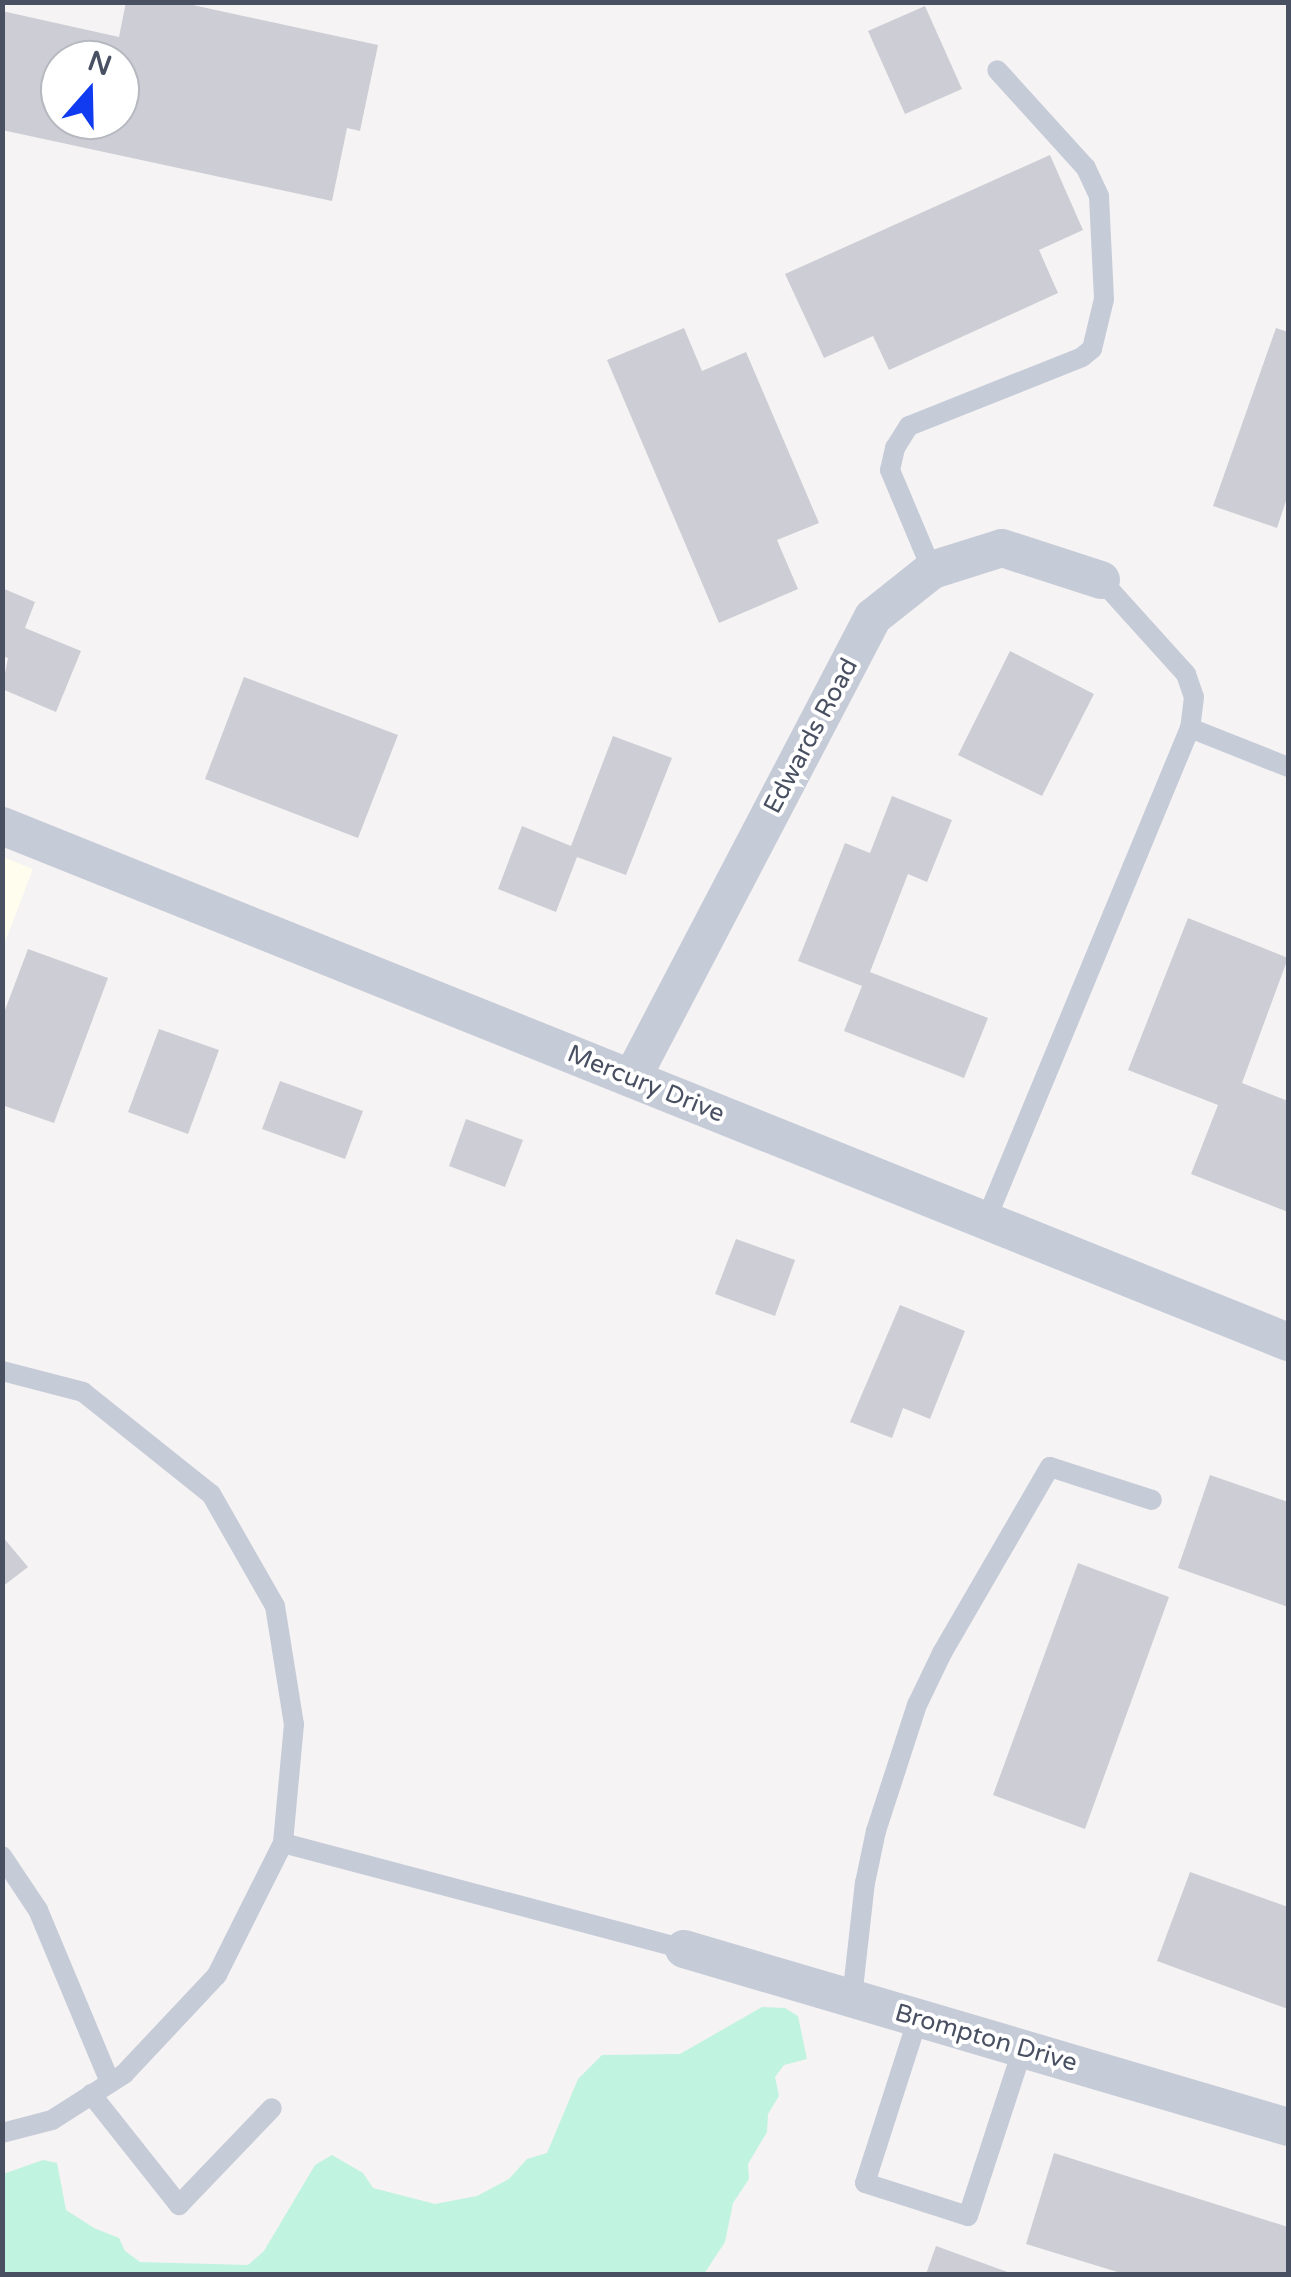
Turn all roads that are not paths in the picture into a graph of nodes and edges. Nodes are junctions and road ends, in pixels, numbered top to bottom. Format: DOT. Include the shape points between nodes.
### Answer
graph roads {
  1 [pos="997,70"];
  2 [pos="932,570"];
  3 [pos="1101,580"];
  4 [pos="1190,728"];
  5 [pos="1288,767"];
  6 [pos="2,826"];
  7 [pos="632,1078"];
  8 [pos="986,1220"];
  9 [pos="1288,1342"];
  10 [pos="2,1370"];
  11 [pos="1152,1500"];
  12 [pos="284,1843"];
  13 [pos="2,1856"];
  14 [pos="684,1948"];
  15 [pos="852,1998"];
  16 [pos="918,2018"];
  17 [pos="1023,2048"];
  18 [pos="110,2082"];
  19 [pos="91,2094"];
  20 [pos="272,2108"];
  21 [pos="1288,2127"];
  22 [pos="2,2133"];
  1 -- 2 [label="lane" via="1086,168 1099,196 1104,299 1092,350 909,426 895,448 890,470"];
  2 -- 3 [label="street, Edwards Road" via="1002,548"];
  2 -- 7 [label="street, Edwards Road" via="874,618"];
  3 -- 4 [label="lane" via="1186,674 1195,711"];
  4 -- 5 [label="lane"];
  4 -- 8 [label="lane"];
  6 -- 7 [label="street, Mercury Drive"];
  7 -- 8 [label="street, Mercury Drive"];
  8 -- 9 [label="street, Mercury Drive"];
  10 -- 12 [label="lane" via="83,1392 211,1494 274,1606 294,1724"];
  11 -- 15 [label="lane" via="1050,1467 917,1705 864,1883"];
  12 -- 14 [label="lane"];
  12 -- 18 [label="lane" via="217,1976"];
  13 -- 18 [label="lane" via="38,1910"];
  14 -- 15 [label="street, Brompton Drive"];
  15 -- 16 [label="street, Brompton Drive"];
  16 -- 17 [label="street, Brompton Drive"];
  16 -- 17 [label="lane" via="865,2183 968,2216"];
  17 -- 21 [label="street, Brompton Drive"];
  18 -- 19 [label="lane"];
  19 -- 20 [label="lane" via="178,2205"];
  19 -- 22 [label="lane" via="52,2120"];
}
